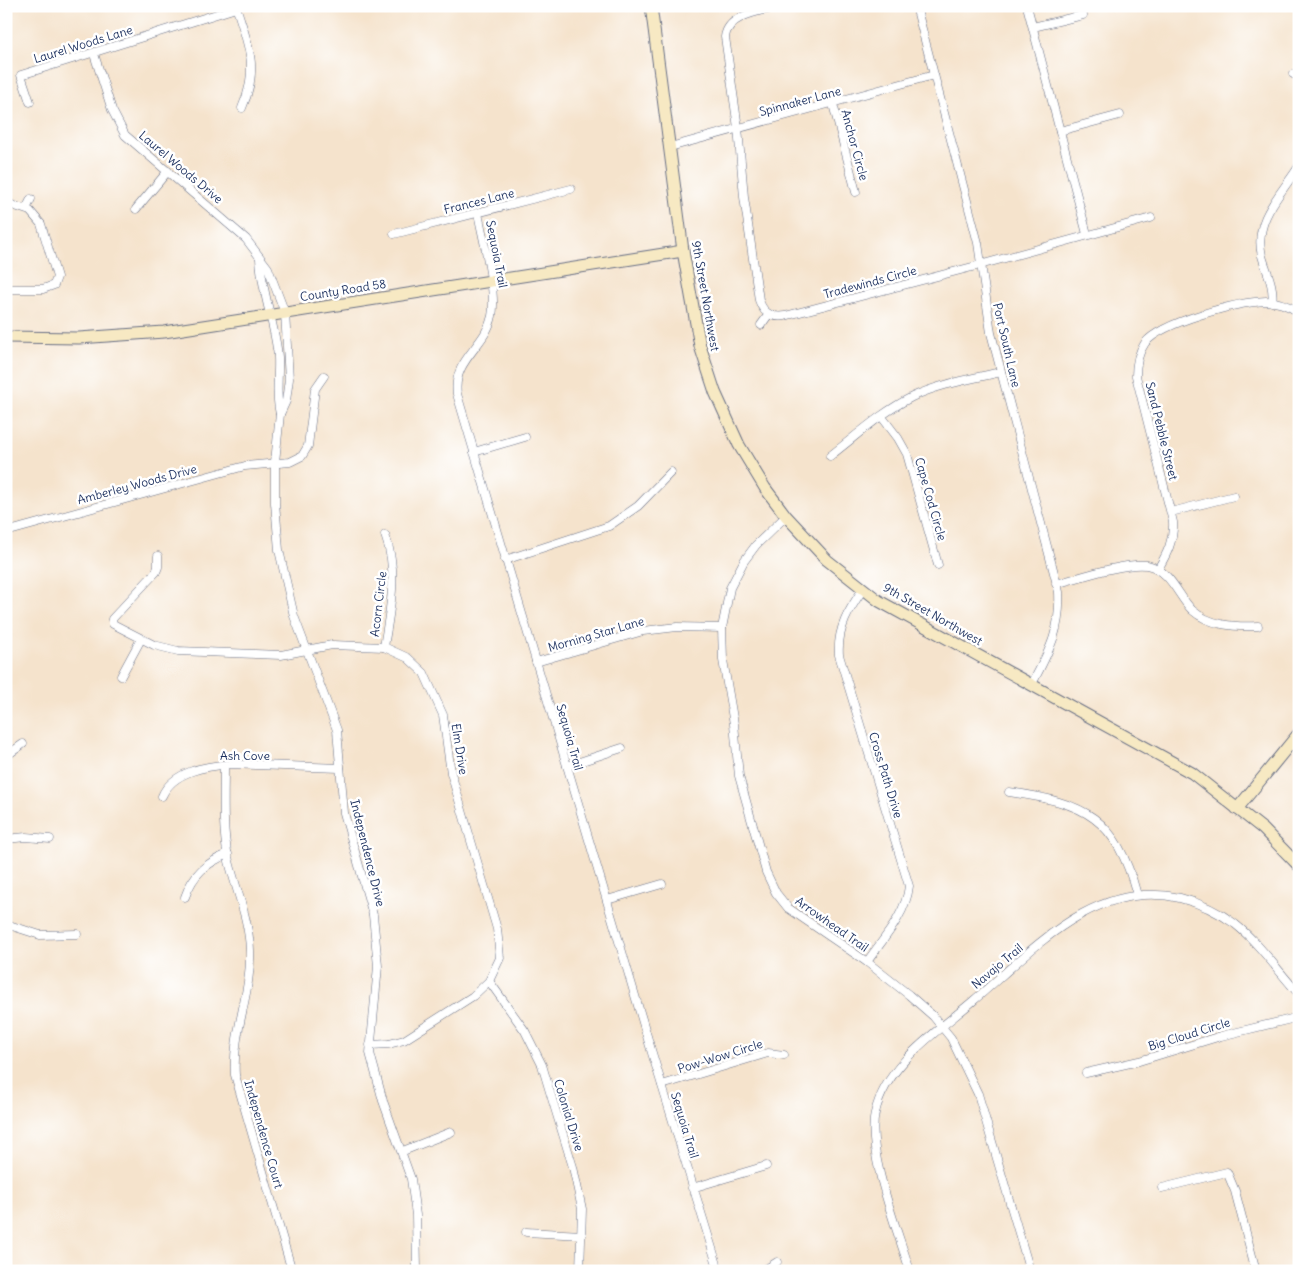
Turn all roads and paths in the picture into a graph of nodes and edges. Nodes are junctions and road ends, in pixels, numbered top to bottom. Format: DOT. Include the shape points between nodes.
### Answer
graph roads {
  1 [pos="651,6"];
  2 [pos="780,6"];
  3 [pos="916,6"];
  4 [pos="1027,6"];
  5 [pos="236,7"];
  6 [pos="1084,15"];
  7 [pos="1032,27"];
  8 [pos="94,54"];
  9 [pos="934,75"];
  10 [pos="30,102"];
  11 [pos="833,104"];
  12 [pos="242,108"];
  13 [pos="1120,115"];
  14 [pos="738,128"];
  15 [pos="1060,131"];
  16 [pos="670,147"];
  17 [pos="1299,166"];
  18 [pos="168,171"];
  19 [pos="571,189"];
  20 [pos="856,192"];
  21 [pos="31,199"];
  22 [pos="6,203"];
  23 [pos="26,209"];
  24 [pos="136,209"];
  25 [pos="478,213"];
  26 [pos="1151,218"];
  27 [pos="394,234"];
  28 [pos="1087,234"];
  29 [pos="683,252"];
  30 [pos="260,258"];
  31 [pos="981,264"];
  32 [pos="491,281"];
  33 [pos="6,289"];
  34 [pos="1272,302"];
  35 [pos="1299,312"];
  36 [pos="285,313"];
  37 [pos="769,314"];
  38 [pos="271,315"];
  39 [pos="761,325"];
  40 [pos="6,337"];
  41 [pos="1001,372"];
  42 [pos="324,376"];
  43 [pos="280,414"];
  44 [pos="882,417"];
  45 [pos="525,437"];
  46 [pos="474,452"];
  47 [pos="830,456"];
  48 [pos="275,462"];
  49 [pos="671,472"];
  50 [pos="1234,496"];
  51 [pos="1171,512"];
  52 [pos="786,516"];
  53 [pos="6,532"];
  54 [pos="385,535"];
  55 [pos="158,556"];
  56 [pos="505,560"];
  57 [pos="938,565"];
  58 [pos="1158,569"];
  59 [pos="1056,584"];
  60 [pos="863,589"];
  61 [pos="1258,626"];
  62 [pos="722,628"];
  63 [pos="142,639"];
  64 [pos="384,647"];
  65 [pos="306,649"];
  66 [pos="536,662"];
  67 [pos="121,676"];
  68 [pos="1032,684"];
  69 [pos="1299,733"];
  70 [pos="23,744"];
  71 [pos="622,748"];
  72 [pos="6,756"];
  73 [pos="224,765"];
  74 [pos="567,766"];
  75 [pos="340,768"];
  76 [pos="1010,792"];
  77 [pos="162,796"];
  78 [pos="1237,809"];
  79 [pos="6,839"];
  80 [pos="50,839"];
  81 [pos="228,854"];
  82 [pos="1299,866"];
  83 [pos="662,884"];
  84 [pos="1137,895"];
  85 [pos="185,897"];
  86 [pos="607,900"];
  87 [pos="6,924"];
  88 [pos="77,934"];
  89 [pos="867,962"];
  90 [pos="489,981"];
  91 [pos="1299,994"];
  92 [pos="1299,1017"];
  93 [pos="942,1028"];
  94 [pos="370,1045"];
  95 [pos="784,1055"];
  96 [pos="1086,1073"];
  97 [pos="662,1085"];
  98 [pos="451,1132"];
  99 [pos="403,1151"];
  100 [pos="766,1166"];
  101 [pos="692,1188"];
  102 [pos="1162,1188"];
  103 [pos="526,1232"];
  104 [pos="582,1235"];
  105 [pos="777,1262"];
  106 [pos="292,1271"];
  107 [pos="417,1271"];
  108 [pos="580,1271"];
  109 [pos="719,1271"];
  110 [pos="763,1271"];
  111 [pos="910,1271"];
  112 [pos="1030,1271"];
  113 [pos="1256,1271"];
  1 -- 16 [label="street, 9th Street Northwest"];
  2 -- 14 [label="street" via="737,19 726,33"];
  3 -- 9 [label="street, Port South Lane"];
  4 -- 7 [label="street"];
  5 -- 8 [label="street, Laurel Woods Lane"];
  5 -- 12 [label="street" via="252,61 251,85"];
  6 -- 7 [label="street"];
  7 -- 15 [label="street"];
  8 -- 10 [label="street, Laurel Woods Lane" via="21,75"];
  8 -- 18 [label="street, Laurel Woods Drive" via="120,128"];
  9 -- 11 [label="street, Spinnaker Lane"];
  9 -- 31 [label="street, Port South Lane"];
  11 -- 14 [label="street, Spinnaker Lane"];
  11 -- 20 [label="street, Anchor Circle"];
  13 -- 15 [label="street"];
  14 -- 16 [label="street, Spinnaker Lane"];
  14 -- 37 [label="street" via="759,300 763,310"];
  15 -- 28 [label="street"];
  16 -- 29 [label="street, 9th Street Northwest"];
  17 -- 34 [label="street" via="1268,210 1261,230 1261,249 1273,293"];
  18 -- 24 [label="street"];
  18 -- 30 [label="street, Laurel Woods Drive" via="229,221"];
  19 -- 25 [label="street, Frances Lane"];
  21 -- 23 [label="street"];
  22 -- 23 [label="street"];
  23 -- 33 [label="street" via="45,232 56,270 55,283 47,289"];
  25 -- 27 [label="street, Frances Lane"];
  25 -- 32 [label="street, Sequoia Trail"];
  26 -- 28 [label="street, Tradewinds Circle"];
  28 -- 31 [label="street, Tradewinds Circle"];
  29 -- 32 [label="street, County Road 58"];
  29 -- 52 [label="street, 9th Street Northwest" via="695,323 715,392 744,455"];
  30 -- 36 [label="street, Laurel Woods Drive" via="268,268"];
  30 -- 38 [label="street, Laurel Woods Drive"];
  31 -- 37 [label="street, Tradewinds Circle" via="785,316"];
  31 -- 41 [label="street, Port South Lane" via="988,317"];
  32 -- 36 [label="street, County Road 58"];
  32 -- 46 [label="street, Sequoia Trail" via="494,307 491,321 461,366 456,382 458,400"];
  34 -- 35 [label="street"];
  34 -- 51 [label="street, Sand Pebble Street" via="1250,303 1176,323 1158,331 1141,348 1136,376"];
  36 -- 38 [label="street, County Road 58"];
  36 -- 43 [label="street, Independence Drive" via="289,379 286,401"];
  37 -- 39 [label="street"];
  38 -- 40 [label="street, County Road 58" via="147,334 79,338"];
  38 -- 43 [label="street, Independence Drive" via="278,357 277,401"];
  41 -- 44 [label="street" via="920,393"];
  41 -- 59 [label="street, Port South Lane"];
  42 -- 48 [label="street, Amberley Woods Drive" via="315,389 308,446 302,456 290,462"];
  43 -- 48 [label="street, Independence Drive"];
  44 -- 47 [label="street"];
  44 -- 57 [label="street, Cape Cod Circle" via="910,462"];
  45 -- 46 [label="street"];
  46 -- 56 [label="street, Sequoia Trail"];
  48 -- 53 [label="street, Amberley Woods Drive" via="245,466"];
  48 -- 65 [label="street, Independence Drive" via="279,550"];
  49 -- 56 [label="street" via="638,506 609,526"];
  50 -- 51 [label="street"];
  51 -- 58 [label="street, Sand Pebble Street" via="1171,541"];
  52 -- 60 [label="street, 9th Street Northwest" via="822,554"];
  52 -- 62 [label="street, Arrowhead Trail" via="744,560 728,593"];
  54 -- 64 [label="street, Acorn Circle" via="394,569"];
  55 -- 63 [label="street, Elm Drive" via="156,572 112,619 113,624"];
  56 -- 66 [label="street, Sequoia Trail"];
  58 -- 59 [label="street" via="1136,565"];
  58 -- 61 [label="street" via="1175,585 1192,610 1205,618 1233,626"];
  59 -- 68 [label="street, Port South Lane" via="1059,612 1055,638"];
  60 -- 68 [label="street, 9th Street Northwest" via="901,614"];
  60 -- 89 [label="street, Cross Path Drive" via="843,620 839,654 909,886 899,916"];
  62 -- 66 [label="street, Morning Star Lane" via="677,627 643,631"];
  62 -- 89 [label="street, Arrowhead Trail" via="723,660 739,776 770,882 788,908"];
  63 -- 65 [label="street, Elm Drive" via="178,651 281,655"];
  63 -- 67 [label="street"];
  64 -- 65 [label="street, Elm Drive" via="339,644"];
  64 -- 90 [label="street, Elm Drive" via="399,652 421,669 443,715 451,773 499,936 500,958"];
  65 -- 75 [label="street, Independence Drive" via="337,730"];
  66 -- 74 [label="street, Sequoia Trail"];
  68 -- 78 [label="street, 9th Street Northwest" via="1178,764"];
  69 -- 78 [label="street"];
  70 -- 72 [label="street"];
  71 -- 74 [label="street"];
  73 -- 75 [label="street, Ash Cove"];
  73 -- 77 [label="street, Ash Cove" via="180,776 166,787"];
  73 -- 81 [label="street, Independence Court"];
  74 -- 86 [label="street, Sequoia Trail"];
  75 -- 94 [label="street, Independence Drive" via="344,813 376,933 377,982"];
  76 -- 84 [label="street" via="1054,799 1091,815 1122,851"];
  78 -- 82 [label="street, 9th Street Northwest"];
  79 -- 80 [label="street" via="26,836"];
  81 -- 85 [label="street" via="197,873"];
  81 -- 106 [label="street, Independence Court" via="250,948 247,987 235,1052 235,1075"];
  83 -- 86 [label="street"];
  84 -- 91 [label="street, Navajo Trail" via="1164,895 1185,900 1223,916 1262,950"];
  84 -- 93 [label="street, Navajo Trail" via="1099,904 1069,921"];
  86 -- 97 [label="street, Sequoia Trail"];
  87 -- 88 [label="street" via="40,935"];
  89 -- 93 [label="street, Arrowhead Trail" via="923,1006"];
  90 -- 94 [label="street, Elm Drive" via="473,996 404,1040"];
  90 -- 104 [label="street, Colonial Drive" via="525,1031 542,1065 578,1189"];
  92 -- 96 [label="street, Big Cloud Circle"];
  93 -- 111 [label="street, Navajo Trail" via="890,1079 877,1104 874,1121 876,1157"];
  93 -- 112 [label="street, Arrowhead Trail" via="958,1052 978,1094"];
  94 -- 99 [label="street, Independence Drive" via="383,1101"];
  95 -- 97 [label="street, Pow-Wow Circle" via="768,1053"];
  97 -- 101 [label="street, Sequoia Trail"];
  98 -- 99 [label="street"];
  99 -- 107 [label="street, Independence Drive" via="414,1194"];
  100 -- 101 [label="street"];
  101 -- 109 [label="street, Sequoia Trail"];
  102 -- 113 [label="street" via="1227,1172"];
  103 -- 104 [label="street"];
  104 -- 108 [label="street, Colonial Drive"];
  105 -- 110 [label="street"];
}
